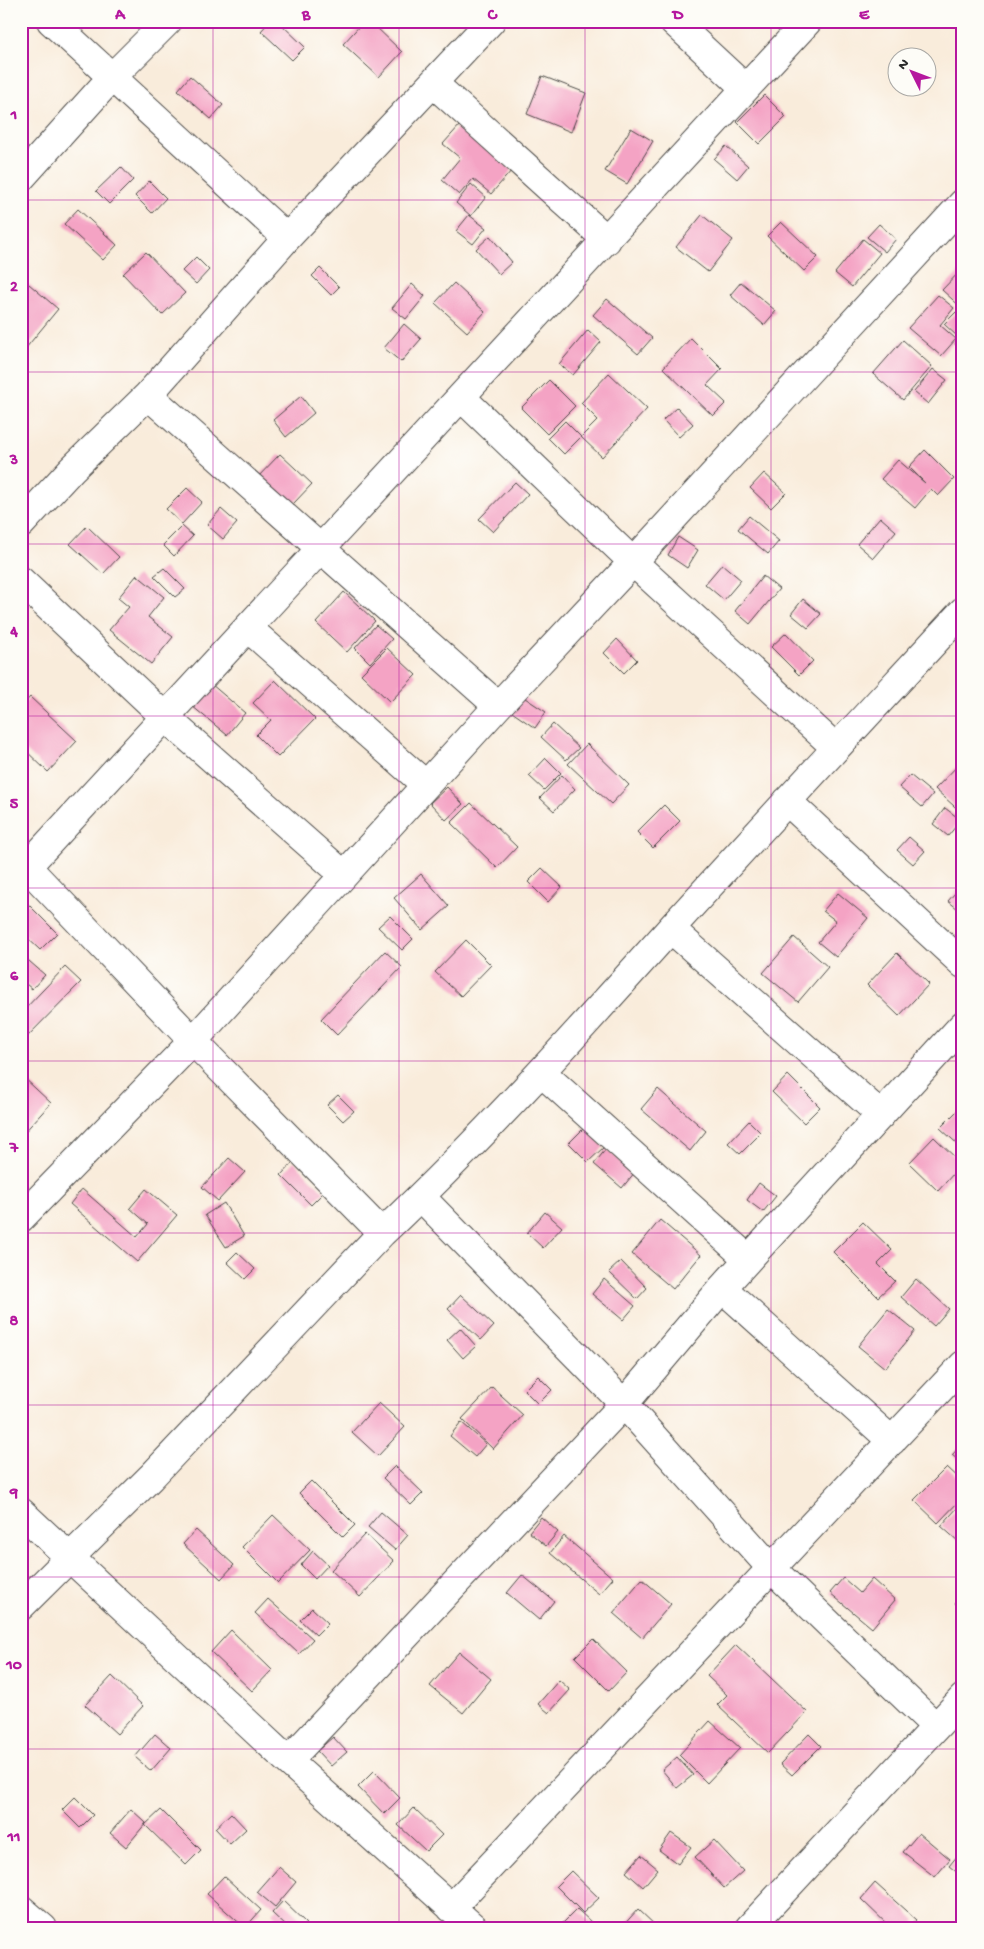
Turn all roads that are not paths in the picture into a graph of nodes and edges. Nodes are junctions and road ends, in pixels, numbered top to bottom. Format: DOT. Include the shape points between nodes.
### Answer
graph roads {
  1 [pos="51,21"];
  2 [pos="168,21"];
  3 [pos="491,21"];
  4 [pos="673,21"];
  5 [pos="808,21"];
  6 [pos="112,77"];
  7 [pos="433,83"];
  8 [pos="745,88"];
  9 [pos="21,178"];
  10 [pos="963,203"];
  11 [pos="287,238"];
  12 [pos="607,240"];
  13 [pos="148,395"];
  14 [pos="462,398"];
  15 [pos="21,524"];
  16 [pos="322,549"];
  17 [pos="633,562"];
  18 [pos="21,581"];
  19 [pos="963,611"];
  20 [pos="248,628"];
  21 [pos="498,706"];
  22 [pos="165,717"];
  23 [pos="835,747"];
  24 [pos="426,785"];
  25 [pos="787,801"];
  26 [pos="24,870"];
  27 [pos="344,875"];
  28 [pos="671,929"];
  29 [pos="963,964"];
  30 [pos="963,1025"];
  31 [pos="192,1041"];
  32 [pos="541,1072"];
  33 [pos="881,1115"];
  34 [pos="421,1196"];
  35 [pos="21,1218"];
  36 [pos="382,1233"];
  37 [pos="748,1260"];
  38 [pos="722,1288"];
  39 [pos="963,1365"];
  40 [pos="624,1404"];
  41 [pos="892,1441"];
  42 [pos="21,1512"];
  43 [pos="71,1558"];
  44 [pos="772,1569"];
  45 [pos="21,1606"];
  46 [pos="963,1698"];
  47 [pos="936,1727"];
  48 [pos="288,1761"];
  49 [pos="21,1908"];
  50 [pos="451,1908"];
  51 [pos="43,1928"];
  52 [pos="474,1928"];
  53 [pos="749,1928"];
  1 -- 6 [label="street"];
  2 -- 6 [label="street"];
  3 -- 7 [label="street"];
  4 -- 8 [label="street"];
  5 -- 8 [label="street"];
  6 -- 9 [label="street"];
  6 -- 11 [label="street"];
  7 -- 11 [label="street"];
  7 -- 12 [label="street"];
  8 -- 12 [label="street"];
  10 -- 17 [label="street"];
  11 -- 13 [label="street"];
  12 -- 14 [label="street"];
  13 -- 15 [label="street"];
  13 -- 16 [label="street"];
  14 -- 16 [label="street"];
  14 -- 17 [label="street"];
  16 -- 20 [label="street"];
  16 -- 21 [label="street"];
  17 -- 21 [label="street"];
  17 -- 23 [label="street"];
  18 -- 22 [label="street"];
  19 -- 23 [label="street"];
  20 -- 22 [label="street"];
  20 -- 24 [label="street"];
  21 -- 24 [label="street"];
  22 -- 26 [label="street"];
  22 -- 27 [label="street"];
  23 -- 25 [label="street"];
  24 -- 27 [label="street"];
  25 -- 28 [label="street"];
  25 -- 29 [label="street"];
  26 -- 31 [label="street"];
  27 -- 31 [label="street"];
  28 -- 32 [label="street"];
  28 -- 33 [label="street"];
  30 -- 33 [label="street"];
  31 -- 35 [label="street"];
  31 -- 36 [label="street"];
  32 -- 34 [label="street"];
  32 -- 37 [label="street"];
  33 -- 37 [label="street"];
  34 -- 36 [label="street"];
  34 -- 40 [label="street"];
  36 -- 43 [label="street"];
  37 -- 38 [label="street"];
  38 -- 40 [label="street"];
  38 -- 41 [label="street"];
  39 -- 41 [label="street"];
  40 -- 44 [label="street"];
  40 -- 48 [label="street"];
  41 -- 44 [label="street"];
  42 -- 43 [label="street"];
  43 -- 45 [label="street"];
  43 -- 48 [label="street"];
  44 -- 47 [label="street"];
  44 -- 50 [label="street"];
  46 -- 47 [label="street"];
  47 -- 53 [label="street"];
  48 -- 50 [label="street"];
  49 -- 51 [label="street"];
  50 -- 52 [label="street"];
}
